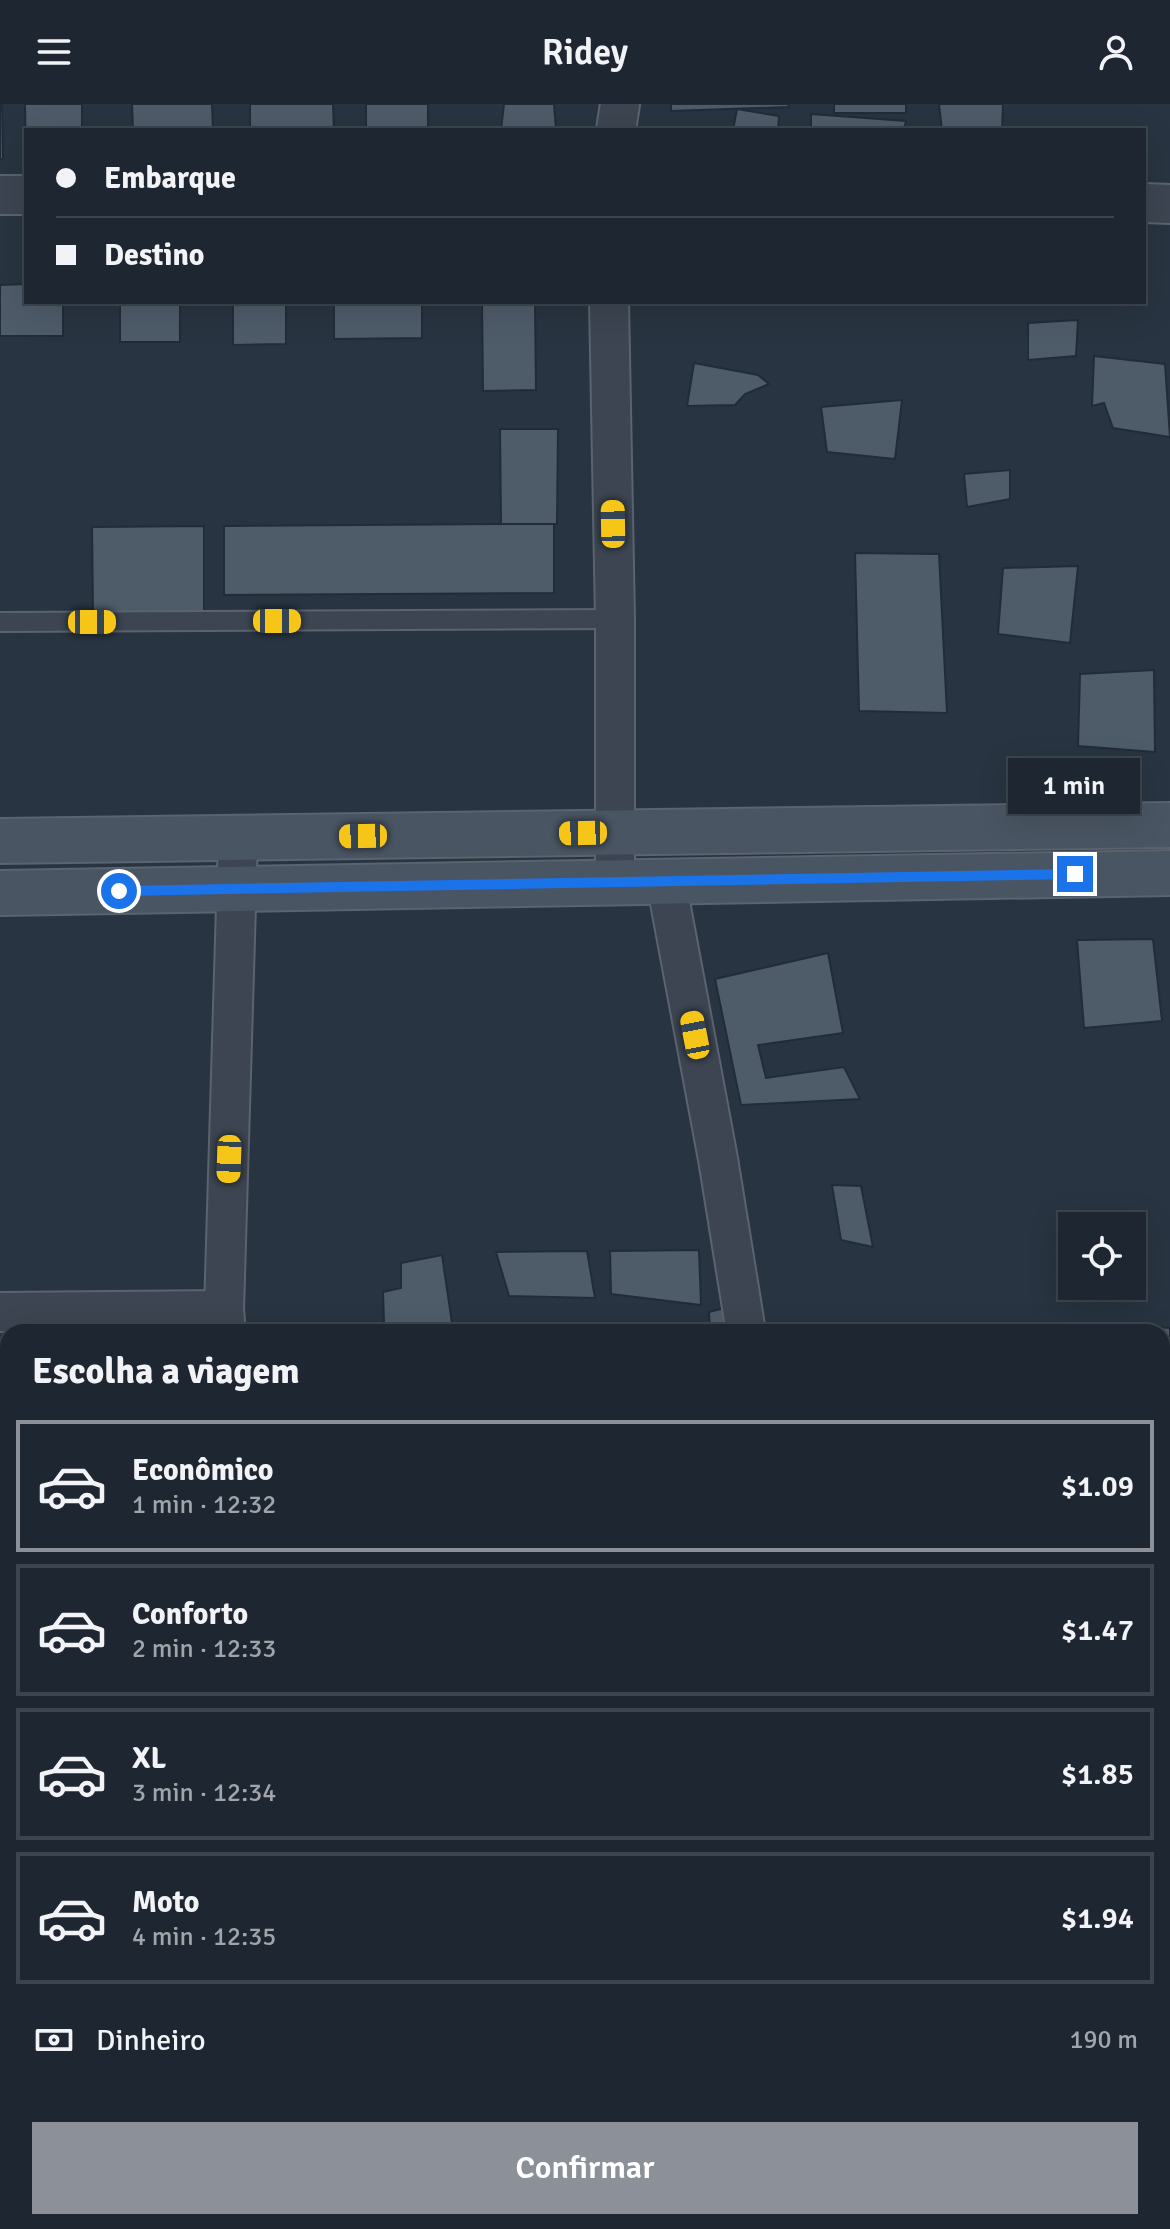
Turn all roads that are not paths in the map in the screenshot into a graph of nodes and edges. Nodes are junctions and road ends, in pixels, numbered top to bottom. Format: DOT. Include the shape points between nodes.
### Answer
graph roads {
  1 [pos="620,104"];
  2 [pos="616,128"];
  3 [pos="0,195"];
  4 [pos="24,195"];
  5 [pos="1146,203"];
  6 [pos="1170,204"];
  7 [pos="609,304"];
  8 [pos="615,619"];
  9 [pos="0,622"];
  10 [pos="1170,825"];
  11 [pos="614,832"];
  12 [pos="238,838"];
  13 [pos="0,841"];
  14 [pos="1170,873"];
  15 [pos="666,881"];
  16 [pos="615,883"];
  17 [pos="238,888"];
  18 [pos="0,893"];
  19 [pos="0,1312"];
  20 [pos="225,1321"];
  21 [pos="745,1324"];
  1 -- 2 [label="street"];
  3 -- 4 [label="street"];
  5 -- 6 [label="street"];
  7 -- 8 [label="street"];
  8 -- 9 [label="lane"];
  8 -- 11 [label="street"];
  10 -- 11 [label="street"];
  11 -- 12 [label="street"];
  11 -- 16 [label="street"];
  12 -- 13 [label="street"];
  12 -- 17 [label="street"];
  14 -- 15 [label="street"];
  15 -- 16 [label="street"];
  15 -- 21 [label="street"];
  16 -- 17 [label="street"];
  17 -- 18 [label="street"];
  17 -- 20 [label="street"];
  19 -- 20 [label="street"];
}
